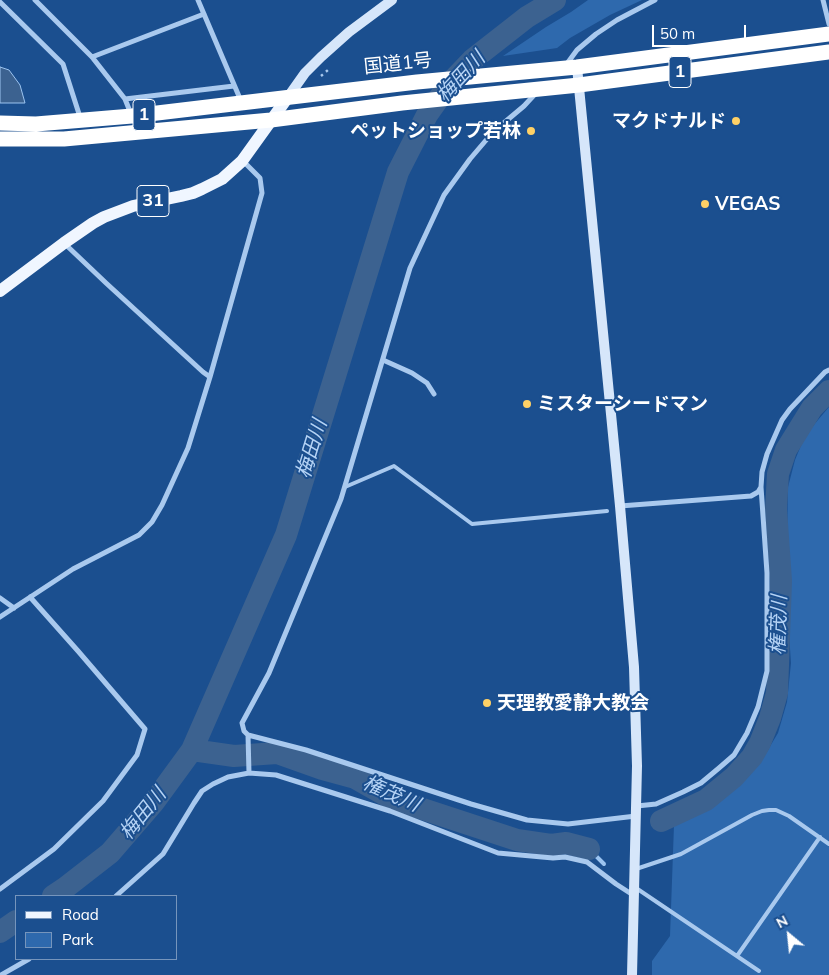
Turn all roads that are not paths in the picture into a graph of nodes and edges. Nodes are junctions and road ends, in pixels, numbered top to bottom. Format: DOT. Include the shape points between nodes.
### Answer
graph roads {
  1 [pos="44,0"];
  2 [pos="198,0"];
  3 [pos="392,0"];
  4 [pos="655,0"];
  5 [pos="822,0"];
  6 [pos="36,1"];
  7 [pos="0,2"];
  8 [pos="204,14"];
  9 [pos="829,24"];
  10 [pos="829,34"];
  11 [pos="829,52"];
  12 [pos="92,57"];
  13 [pos="570,68"];
  14 [pos="580,85"];
  15 [pos="234,86"];
  16 [pos="536,89"];
  17 [pos="288,97"];
  18 [pos="125,99"];
  19 [pos="242,104"];
  20 [pos="132,116"];
  21 [pos="81,120"];
  22 [pos="271,120"];
  23 [pos="0,123"];
  24 [pos="0,139"];
  25 [pos="242,161"];
  26 [pos="64,243"];
  27 [pos="0,290"];
  28 [pos="383,360"];
  29 [pos="829,370"];
  30 [pos="210,377"];
  31 [pos="434,394"];
  32 [pos="345,487"];
  33 [pos="761,487"];
  34 [pos="620,506"];
  35 [pos="607,511"];
  36 [pos="30,597"];
  37 [pos="0,598"];
  38 [pos="14,608"];
  39 [pos="0,617"];
  40 [pos="248,737"];
  41 [pos="249,770"];
  42 [pos="636,811"];
  43 [pos="820,837"];
  44 [pos="829,844"];
  45 [pos="634,869"];
  46 [pos="0,889"];
  47 [pos="634,891"];
  48 [pos="117,895"];
  49 [pos="737,956"];
  50 [pos="27,960"];
  51 [pos="759,970"];
  52 [pos="1,975"];
  53 [pos="632,975"];
  1 -- 6 [label="street"];
  2 -- 8 [label="street"];
  3 -- 17 [label="street" via="321,56"];
  4 -- 13 [label="street" via="596,34 569,60"];
  5 -- 9 [label="street"];
  6 -- 12 [label="street"];
  7 -- 21 [label="street" via="63,64"];
  8 -- 12 [label="street"];
  8 -- 15 [label="street"];
  10 -- 13 [label="highway, 国道1号 / 1"];
  11 -- 14 [label="highway, 国道1号 / 1"];
  12 -- 18 [label="street"];
  13 -- 14 [label="street"];
  13 -- 17 [label="highway, 国道1号 / 1"];
  14 -- 16 [label="highway, 国道1号 / 1"];
  14 -- 34 [label="street"];
  15 -- 18 [label="street"];
  15 -- 19 [label="street"];
  16 -- 22 [label="highway, 国道1号 / 1"];
  16 -- 28 [label="street" via="524,106 493,132 444,196 410,268"];
  17 -- 19 [label="highway, 国道1号 / 1"];
  17 -- 22 [label="main road, 31"];
  18 -- 20 [label="street"];
  19 -- 20 [label="highway, 国道1号 / 1"];
  20 -- 21 [label="highway, 国道1号 / 1"];
  21 -- 23 [label="highway, 国道1号 / 1"];
  22 -- 24 [label="highway, 国道1号 / 1" via="64,138"];
  22 -- 25 [label="main road, 31"];
  25 -- 26 [label="main road, 31" via="202,189 118,211"];
  25 -- 30 [label="street" via="260,178 262,193"];
  26 -- 27 [label="main road, 31"];
  26 -- 30 [label="street"];
  28 -- 31 [label="street" via="427,383"];
  28 -- 32 [label="street"];
  29 -- 33 [label="street" via="782,420 767,454"];
  30 -- 36 [label="street" via="188,448 152,522 139,535 73,569"];
  32 -- 35 [label="lane" via="394,466 472,524"];
  32 -- 40 [label="street" via="269,673 242,724"];
  33 -- 34 [label="street" via="751,496"];
  33 -- 42 [label="street" via="767,573 767,671 758,707 734,754 719,768 700,783"];
  34 -- 42 [label="street" via="634,667"];
  36 -- 38 [label="street"];
  36 -- 46 [label="street" via="145,729 138,755 103,801 54,849"];
  37 -- 38 [label="street"];
  38 -- 39 [label="street"];
  40 -- 41 [label="street"];
  40 -- 42 [label="street" via="306,750 527,820 568,824"];
  41 -- 47 [label="street" via="276,775 390,811 498,852 565,857 587,862 616,884"];
  41 -- 48 [label="street" via="202,791 164,854"];
  42 -- 45 [label="street"];
  43 -- 44 [label="lane"];
  43 -- 45 [label="lane" via="789,816 776,810 762,810 681,854"];
  43 -- 49 [label="lane"];
  45 -- 47 [label="street"];
  47 -- 49 [label="lane"];
  47 -- 53 [label="street"];
  49 -- 51 [label="lane"];
  50 -- 52 [label="street"];
}
